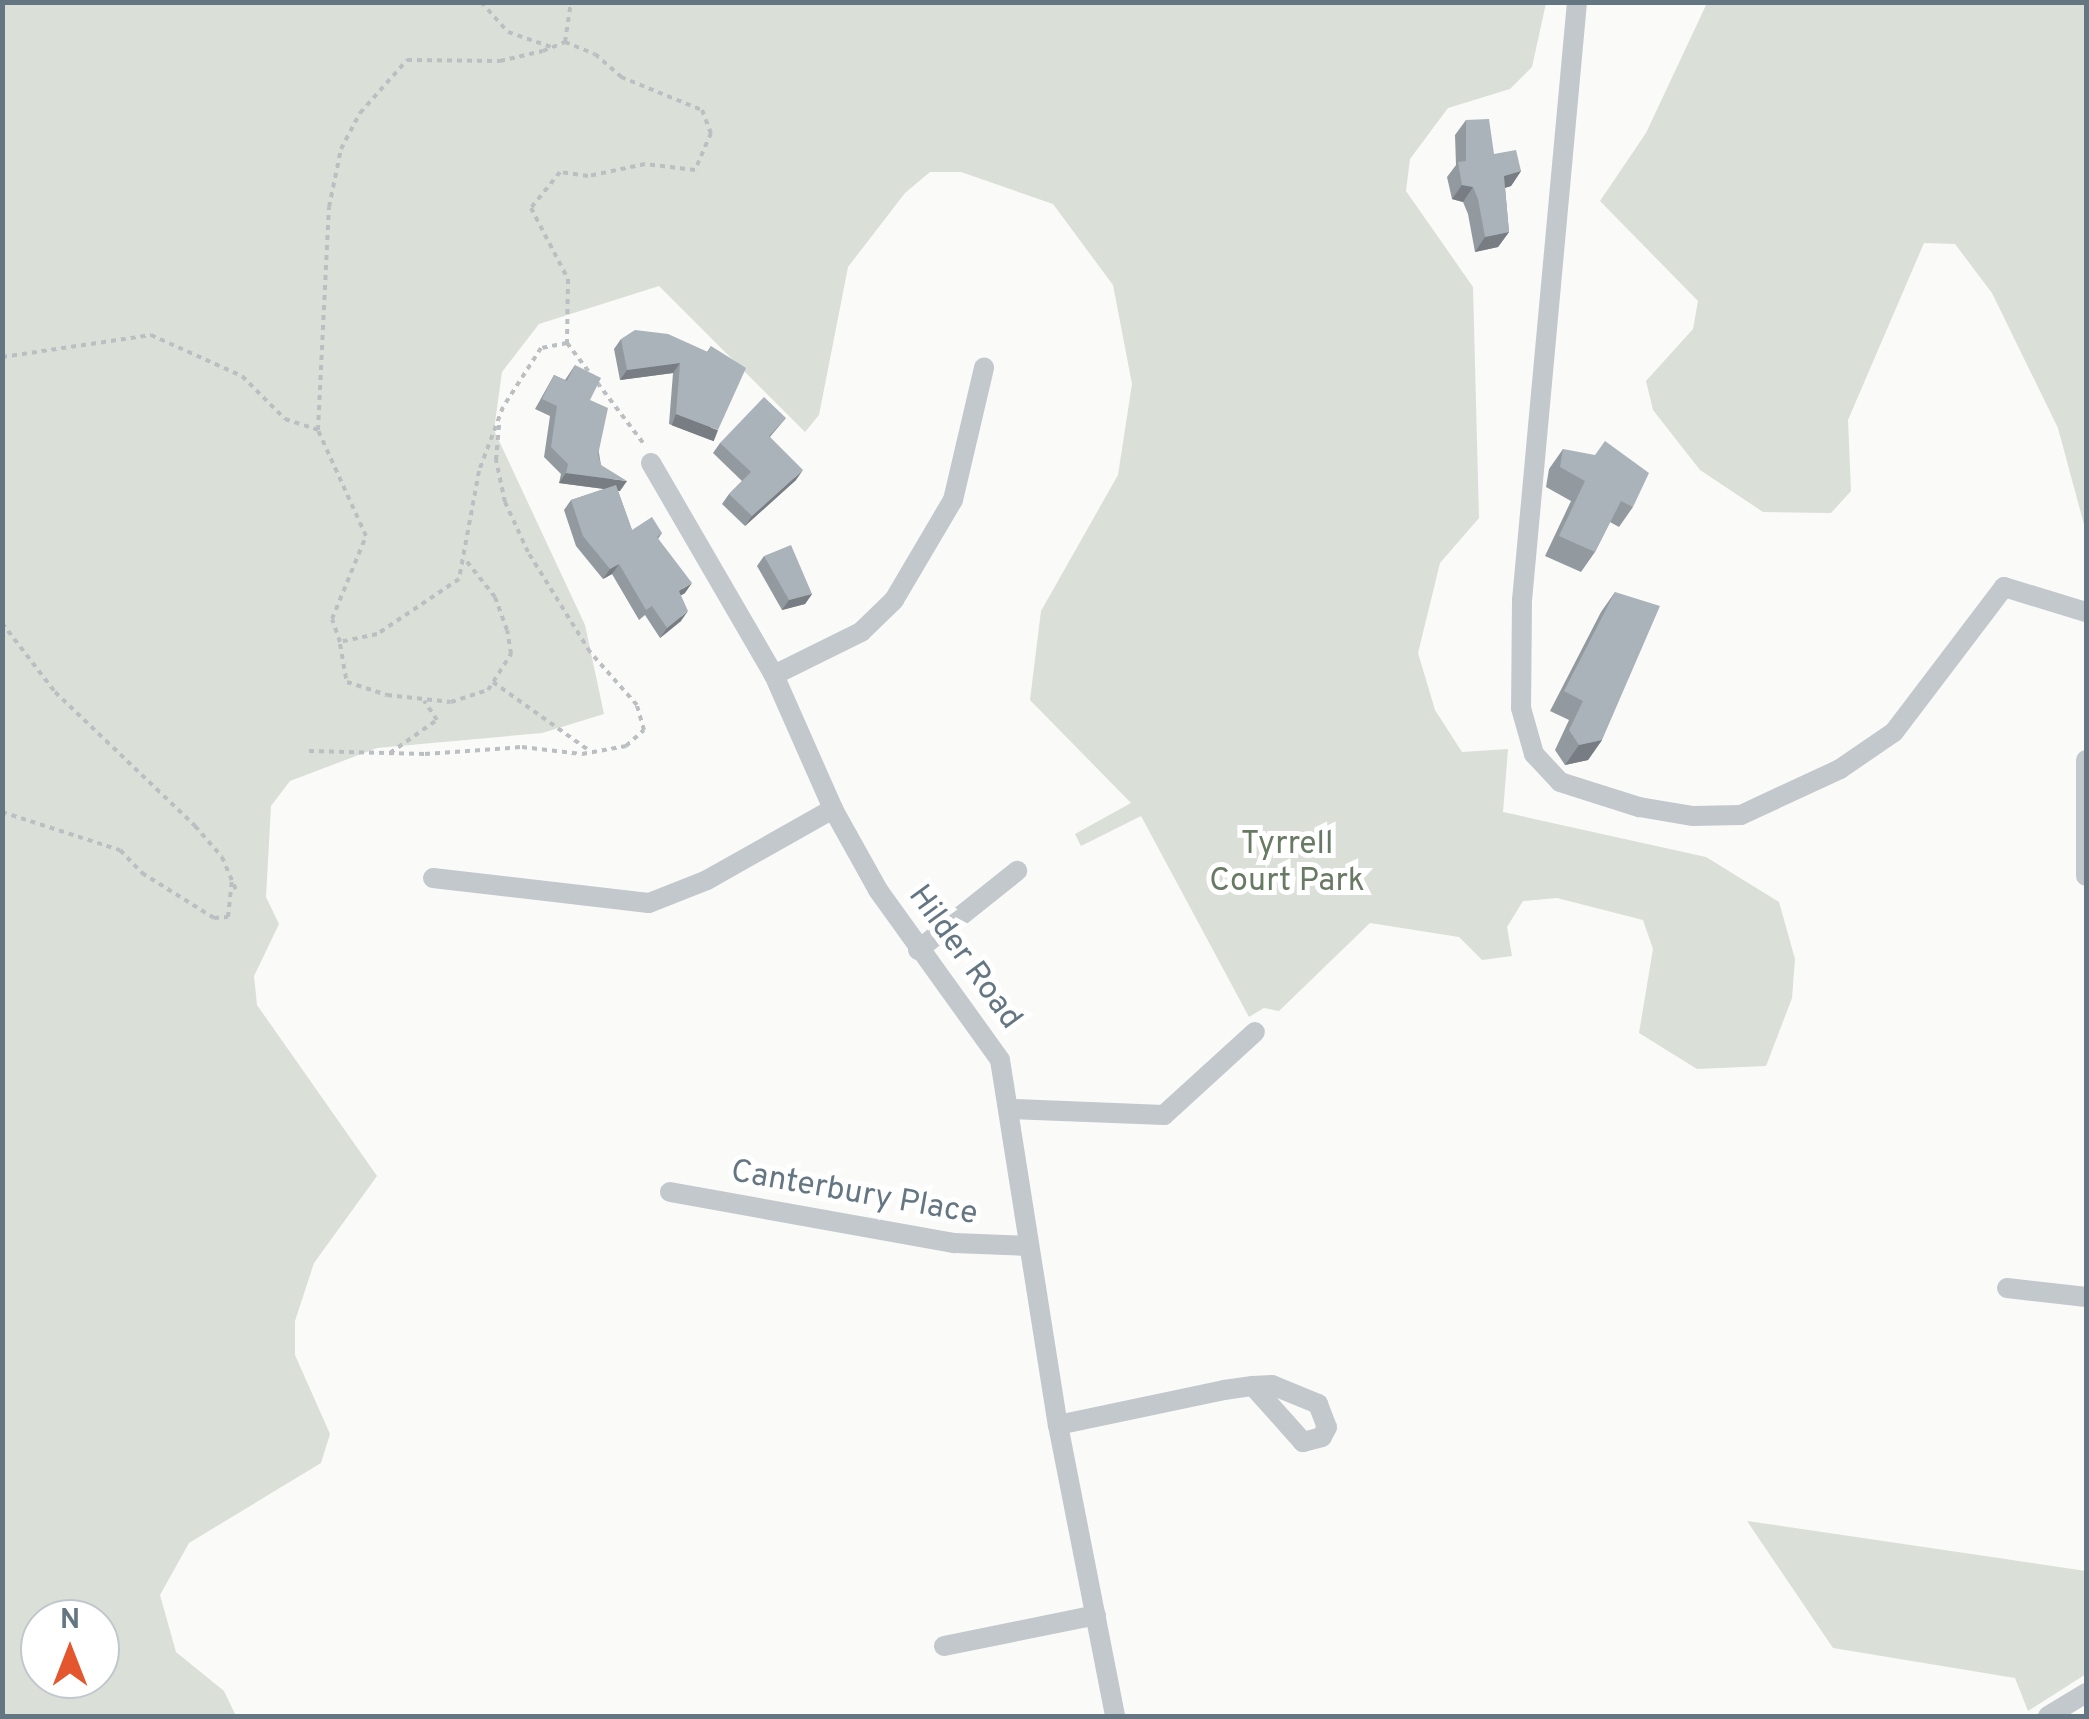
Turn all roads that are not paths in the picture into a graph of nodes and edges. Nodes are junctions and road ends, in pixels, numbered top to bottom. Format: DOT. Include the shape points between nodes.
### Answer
graph roads {
  1 [pos="1578,2"];
  2 [pos="984,368"];
  3 [pos="651,462"];
  4 [pos="2086,612"];
  5 [pos="774,676"];
  6 [pos="2086,760"];
  7 [pos="833,810"];
  8 [pos="1017,870"];
  9 [pos="2086,876"];
  10 [pos="433,878"];
  11 [pos="918,950"];
  12 [pos="1255,1032"];
  13 [pos="1012,1108"];
  14 [pos="670,1192"];
  15 [pos="1028,1246"];
  16 [pos="2007,1288"];
  17 [pos="2086,1297"];
  18 [pos="1253,1386"];
  19 [pos="1058,1426"];
  20 [pos="1096,1614"];
  21 [pos="944,1646"];
  22 [pos="2086,1693"];
  23 [pos="1115,1716"];
  24 [pos="2048,1716"];
  1 -- 4 [label="street" via="1522,600 1521,708 1534,754 1560,782 1639,807 1693,816 1741,814 1840,769 1894,732 2004,587"];
  2 -- 5 [label="street" via="952,500 894,600 860,632"];
  3 -- 5 [label="street, Hilder Road"];
  5 -- 7 [label="street, Hilder Road"];
  6 -- 9 [label="street"];
  7 -- 10 [label="street" via="707,880 649,903"];
  7 -- 11 [label="street, Hilder Road"];
  8 -- 11 [label="street"];
  11 -- 13 [label="street, Hilder Road" via="1000,1060"];
  12 -- 13 [label="street" via="1164,1115"];
  13 -- 15 [label="street, Hilder Road"];
  14 -- 15 [label="street, Canterbury Place" via="970,1245"];
  15 -- 19 [label="street, Hilder Road"];
  16 -- 17 [label="street"];
  18 -- 19 [label="street"];
  19 -- 20 [label="street, Hilder Road"];
  20 -- 21 [label="street"];
  20 -- 23 [label="street, Hilder Road"];
  22 -- 24 [label="street"];
}
